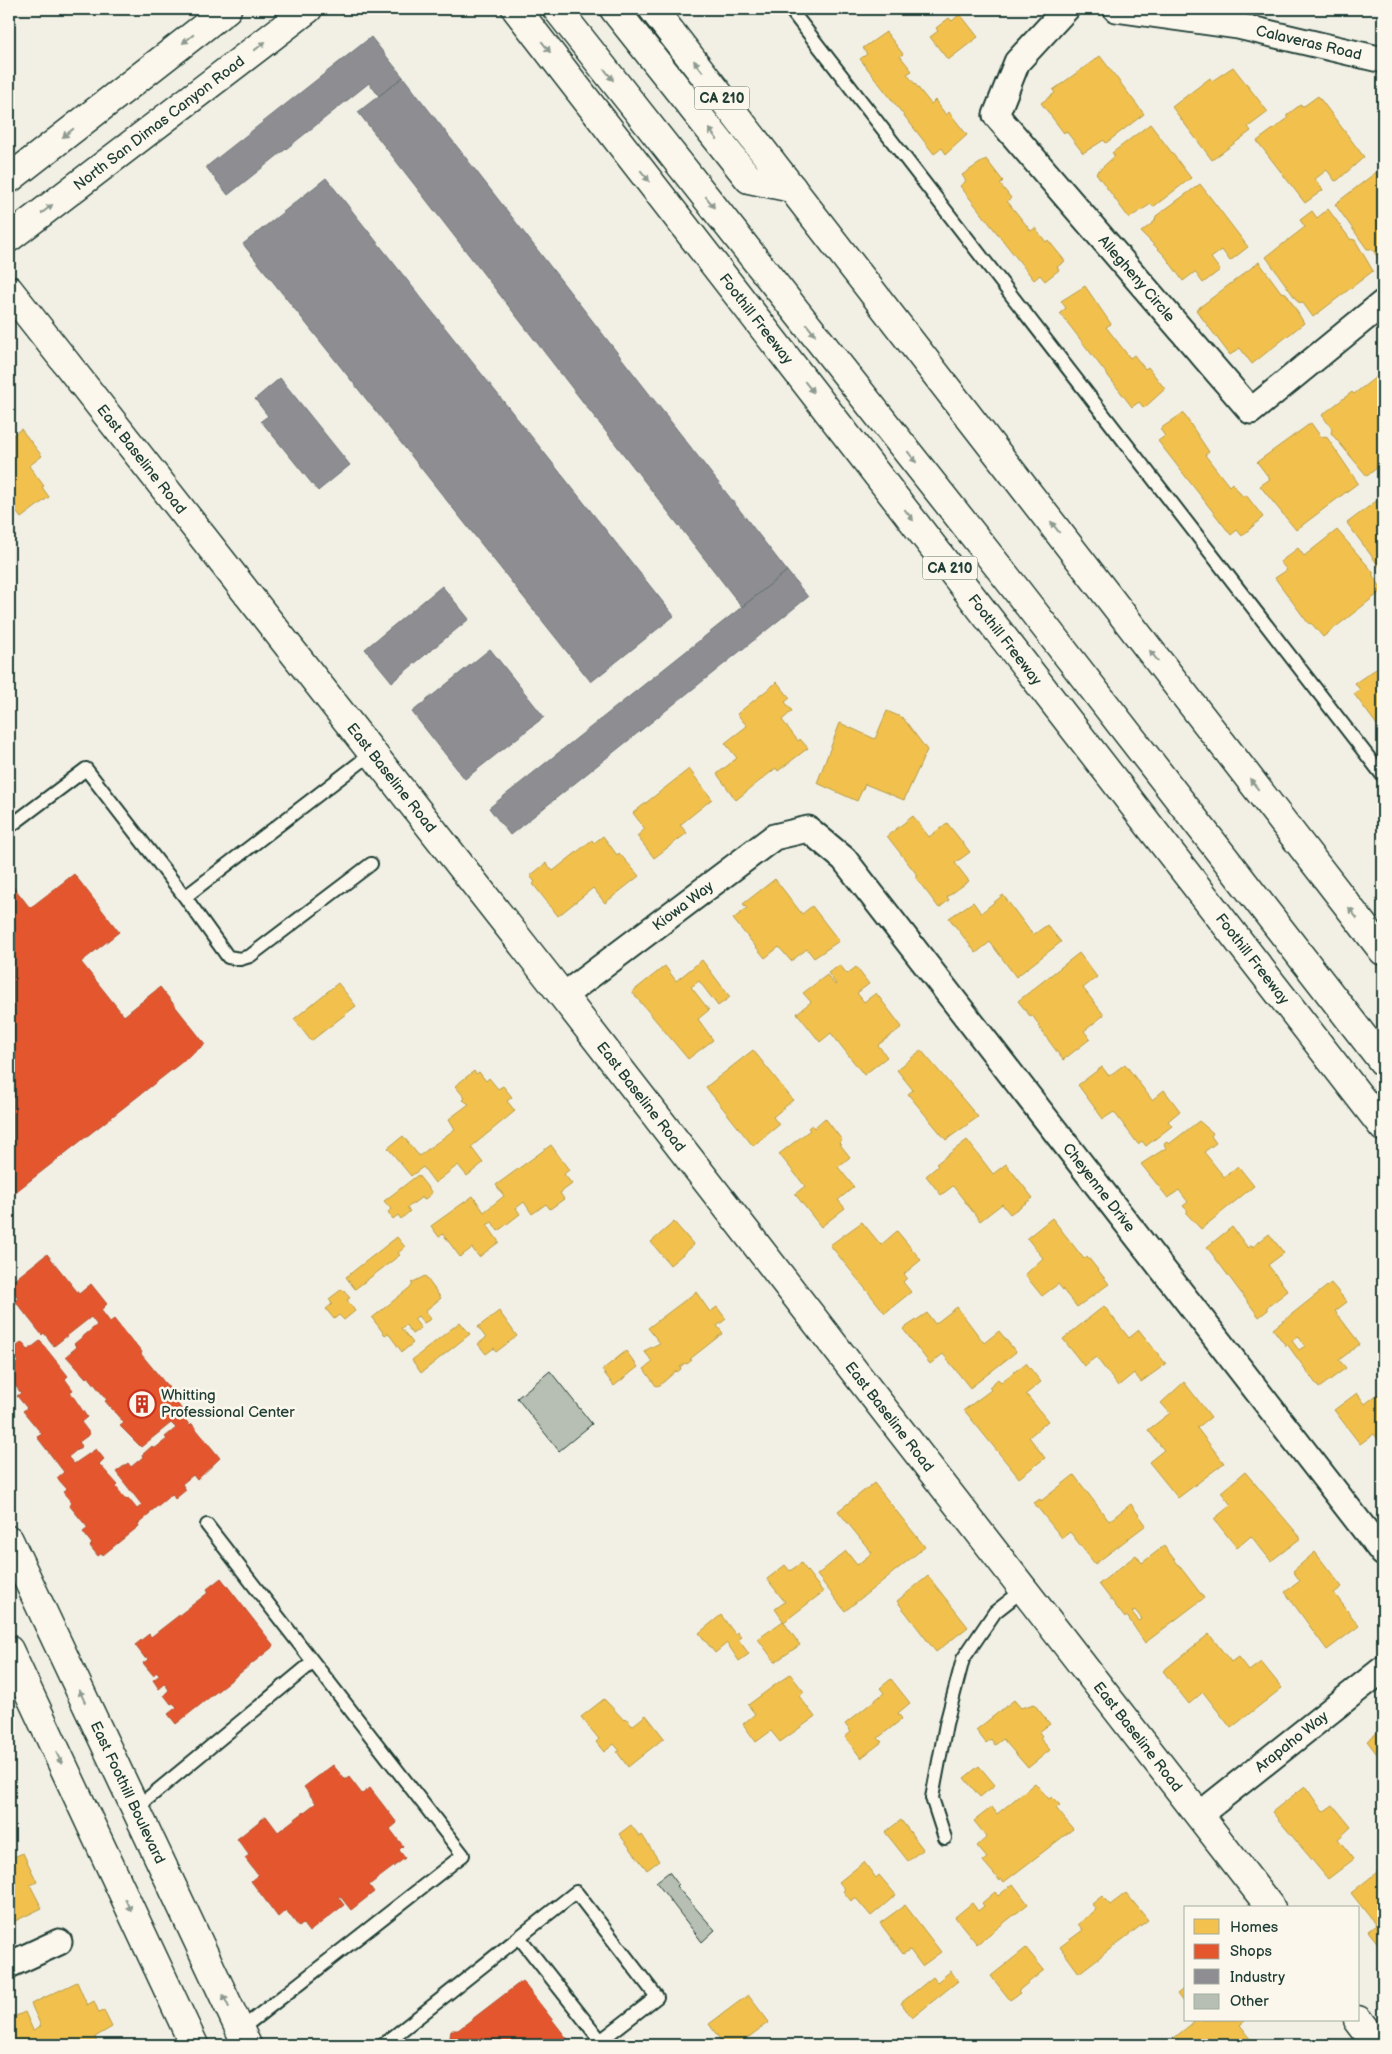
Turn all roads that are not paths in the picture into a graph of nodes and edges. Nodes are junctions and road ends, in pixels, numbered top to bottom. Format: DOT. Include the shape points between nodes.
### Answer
graph roads {
  1 [pos="227,9"];
  2 [pos="308,9"];
  3 [pos="516,9"];
  4 [pos="557,9"];
  5 [pos="614,9"];
  6 [pos="653,9"];
  7 [pos="790,9"];
  8 [pos="1066,9"];
  9 [pos="1116,9"];
  10 [pos="1383,60"];
  11 [pos="9,180"];
  12 [pos="792,188"];
  13 [pos="9,238"];
  14 [pos="9,290"];
  15 [pos="1383,303"];
  16 [pos="371,754"];
  17 [pos="1383,776"];
  18 [pos="13,823"];
  19 [pos="808,829"];
  20 [pos="371,864"];
  21 [pos="185,897"];
  22 [pos="1383,951"];
  23 [pos="562,996"];
  24 [pos="1383,1062"];
  25 [pos="1383,1127"];
  26 [pos="208,1525"];
  27 [pos="9,1540"];
  28 [pos="1383,1552"];
  29 [pos="1023,1590"];
  30 [pos="9,1650"];
  31 [pos="313,1662"];
  32 [pos="1383,1669"];
  33 [pos="135,1809"];
  34 [pos="1199,1815"];
  35 [pos="945,1838"];
  36 [pos="1269,1906"];
  37 [pos="519,1937"];
  38 [pos="59,1942"];
  39 [pos="9,1965"];
  40 [pos="1360,2022"];
  41 [pos="243,2037"];
  42 [pos="598,2043"];
  43 [pos="194,2045"];
  44 [pos="383,2045"];
  45 [pos="1377,2045"];
  1 -- 11 [label="main road, one-way"];
  13 -- 2 [label="main road, North San Dimas Canyon Road, one-way"];
  3 -- 25 [label="main road, Foothill Freeway / CA 210, one-way"];
  4 -- 24 [label="main road, one-way" via="1008,579"];
  12 -- 5 [label="main road, one-way" via="749,179"];
  12 -- 6 [label="main road, CA 210, one-way"];
  7 -- 17 [label="lane"];
  8 -- 15 [label="street, Allegheny Circle" via="1017,62 996,115 1251,411"];
  9 -- 10 [label="street, Calaveras Road" via="1238,26"];
  22 -- 12 [label="main road, CA 210, one-way"];
  14 -- 16 [label="main road, East Baseline Road"];
  16 -- 21 [label="lane"];
  16 -- 23 [label="main road, East Baseline Road"];
  18 -- 21 [label="lane" via="86,769"];
  19 -- 23 [label="street, Kiowa Way" via="774,837"];
  19 -- 28 [label="street, Cheyenne Drive" via="844,859"];
  20 -- 21 [label="lane" via="250,956 240,959 228,957"];
  23 -- 29 [label="main road, East Baseline Road"];
  26 -- 31 [label="lane"];
  33 -- 27 [label="main road, East Foothill Boulevard, one-way"];
  29 -- 34 [label="main road, East Baseline Road"];
  29 -- 35 [label="lane" via="995,1612 963,1659 932,1798"];
  30 -- 43 [label="main road, one-way"];
  31 -- 33 [label="lane"];
  31 -- 41 [label="lane" via="462,1855"];
  32 -- 34 [label="street, Arapaho Way"];
  41 -- 33 [label="main road, East Foothill Boulevard, one-way"];
  34 -- 36 [label="main road, East Baseline Road"];
  37 -- 42 [label="lane"];
  37 -- 42 [label="lane" via="576,1892 656,1996"];
  37 -- 44 [label="lane"];
  38 -- 39 [label="street"];
  40 -- 45 [label="main road"];
}
